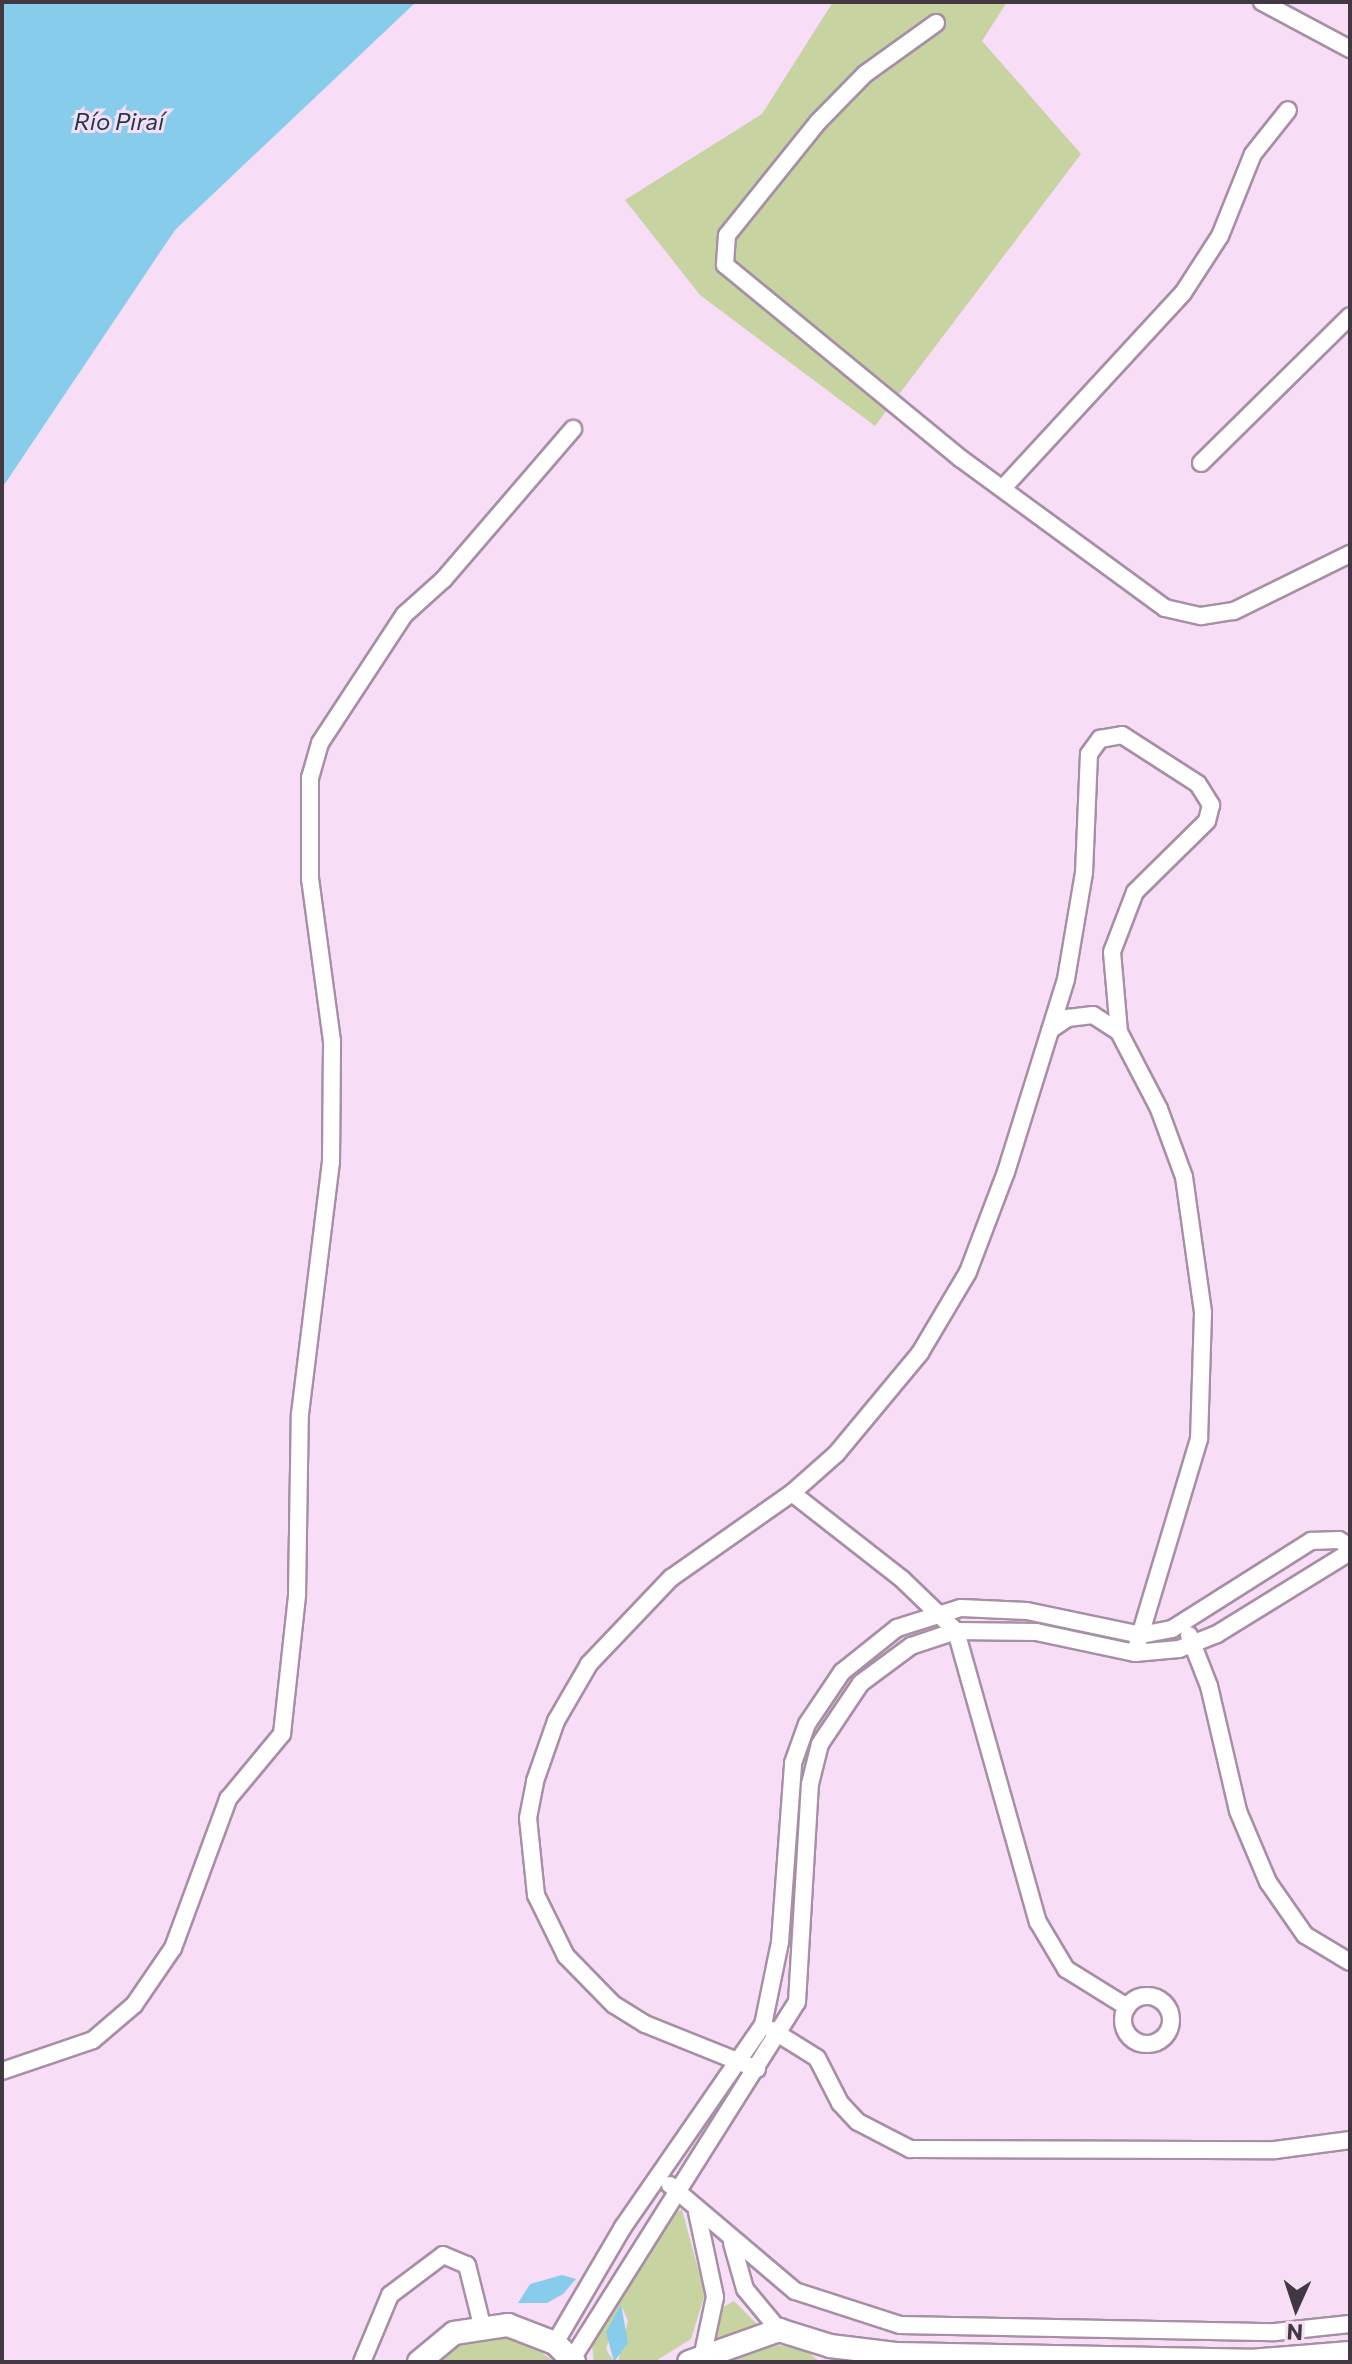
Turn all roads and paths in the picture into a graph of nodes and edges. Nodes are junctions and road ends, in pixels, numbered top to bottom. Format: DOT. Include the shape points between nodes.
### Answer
graph roads {
  1 [pos="1262,2"];
  2 [pos="936,23"];
  3 [pos="1350,49"];
  4 [pos="1288,110"];
  5 [pos="1350,316"];
  6 [pos="573,429"];
  7 [pos="1201,463"];
  8 [pos="1003,488"];
  9 [pos="1350,554"];
  10 [pos="1050,1030"];
  11 [pos="1119,1032"];
  12 [pos="792,1493"];
  13 [pos="1350,1550"];
  14 [pos="937,1612"];
  15 [pos="1184,1626"];
  16 [pos="956,1631"];
  17 [pos="1141,1635"];
  18 [pos="1193,1644"];
  19 [pos="1135,1653"];
  20 [pos="1350,1962"];
  21 [pos="1127,2007"];
  22 [pos="763,2025"];
  23 [pos="781,2035"];
  24 [pos="738,2061"];
  25 [pos="757,2069"];
  26 [pos="2,2071"];
  27 [pos="1350,2140"];
  28 [pos="658,2176"];
  29 [pos="676,2190"];
  30 [pos="697,2212"];
  31 [pos="732,2243"];
  32 [pos="745,2289"];
  33 [pos="715,2297"];
  34 [pos="1350,2324"];
  35 [pos="482,2325"];
  36 [pos="779,2330"];
  37 [pos="555,2343"];
  38 [pos="1350,2353"];
  39 [pos="830,2354"];
  40 [pos="573,2360"];
  41 [pos="696,2360"];
  42 [pos="362,2362"];
  43 [pos="419,2362"];
  1 -- 3 [label="street"];
  2 -- 8 [label="street" via="865,74 818,122 727,235 723,256 761,300"];
  4 -- 8 [label="street" via="1253,154 1220,236 1183,293"];
  5 -- 7 [label="street"];
  6 -- 26 [label="street" via="444,579 404,615 320,743 310,778 310,879 332,1041 331,1162 308,1328 297,1608 282,1734 228,1799 173,1948 134,2005 93,2040"];
  8 -- 9 [label="street" via="1165,608 1201,616 1276,595"];
  10 -- 11 [label="street" via="1068,1018 1093,1015"];
  10 -- 11 [label="street" via="1066,979 1084,873 1089,754 1100,739 1122,735 1198,784 1211,805 1207,821 1135,892 1117,932 1112,976"];
  10 -- 12 [label="street" via="968,1272 920,1353 874,1414"];
  11 -- 17 [label="street" via="1173,1141 1196,1226 1203,1313 1199,1439"];
  12 -- 14 [label="street"];
  12 -- 24 [label="street" via="671,1578 589,1664 556,1721 528,1818 536,1895 551,1933 584,1978 645,2024"];
  13 -- 15 [label="street" via="1339,1540 1311,1541"];
  13 -- 18 [label="street"];
  14 -- 16 [label="street"];
  14 -- 17 [label="street" via="1027,1611"];
  14 -- 22 [label="street" via="866,1649 807,1724 789,1779 780,1942"];
  15 -- 17 [label="street"];
  15 -- 18 [label="street"];
  16 -- 19 [label="street" via="1036,1632"];
  16 -- 21 [label="street" via="1038,1922 1066,1969"];
  16 -- 23 [label="street" via="911,1646 882,1664 842,1705 820,1744 808,1805 799,1988"];
  17 -- 19 [label="street"];
  18 -- 19 [label="street"];
  18 -- 20 [label="street" via="1209,1686 1238,1811 1268,1882 1305,1935"];
  22 -- 23 [label="street"];
  22 -- 24 [label="street"];
  23 -- 25 [label="street"];
  23 -- 27 [label="street" via="817,2058 840,2103 858,2122 910,2149 1275,2150"];
  24 -- 25 [label="street"];
  24 -- 28 [label="street"];
  25 -- 29 [label="street"];
  28 -- 29 [label="street"];
  28 -- 37 [label="street"];
  29 -- 30 [label="street"];
  29 -- 40 [label="street"];
  30 -- 31 [label="street"];
  30 -- 33 [label="street"];
  31 -- 32 [label="street"];
  31 -- 34 [label="street" via="795,2291 900,2325 1275,2332"];
  32 -- 33 [label="street"];
  32 -- 36 [label="street"];
  33 -- 41 [label="street"];
  35 -- 37 [label="main road" via="508,2325"];
  35 -- 42 [label="street" via="467,2265 443,2255 390,2295"];
  35 -- 43 [label="main road" via="454,2333"];
  36 -- 39 [label="main road"];
  36 -- 41 [label="main road"];
  37 -- 40 [label="main road"];
  38 -- 39 [label="main road" via="1139,2362"];
}
